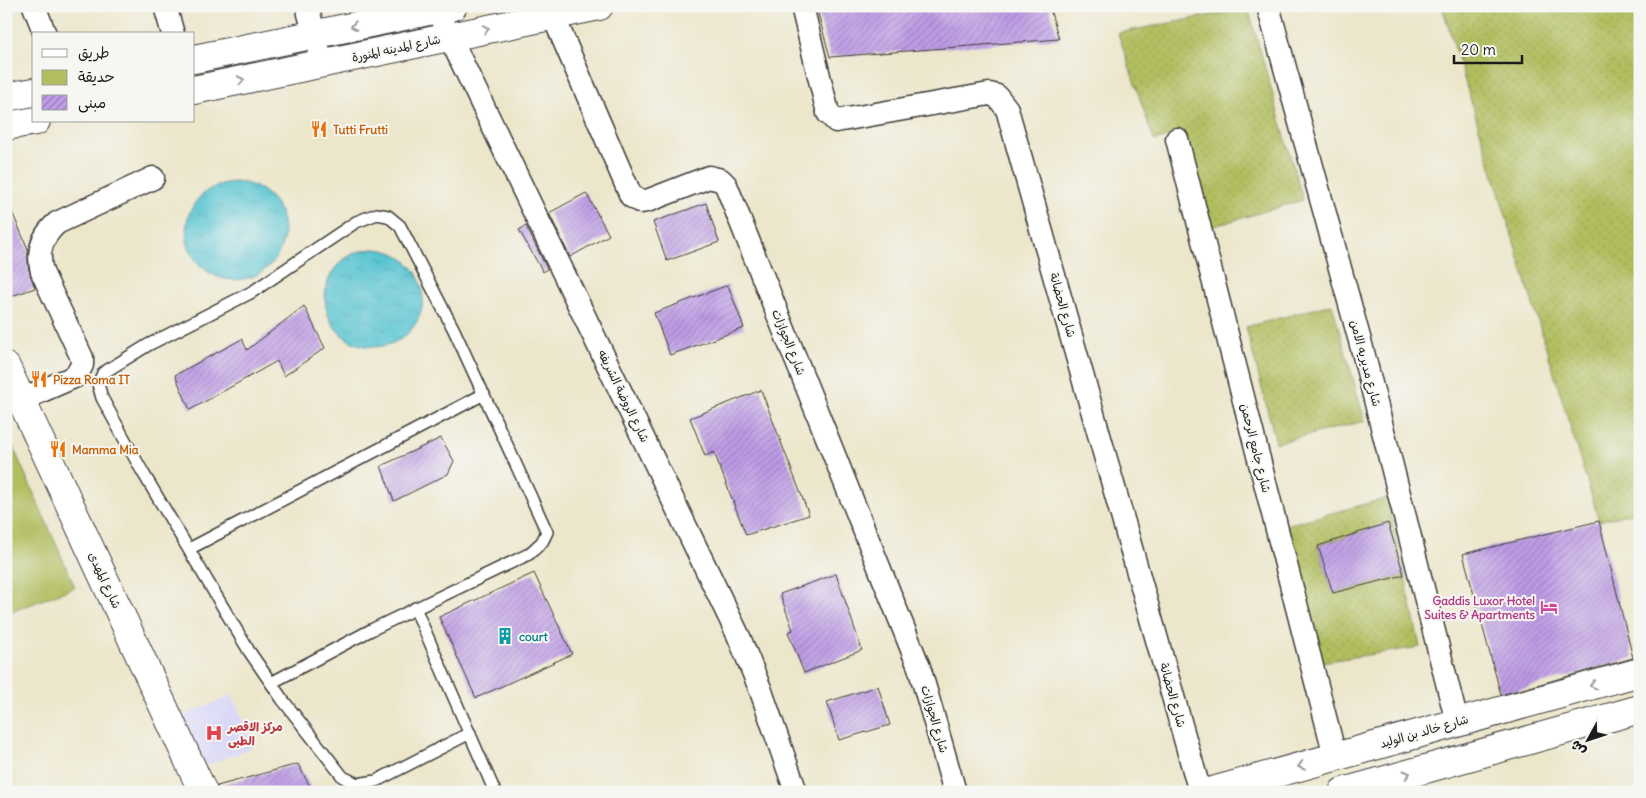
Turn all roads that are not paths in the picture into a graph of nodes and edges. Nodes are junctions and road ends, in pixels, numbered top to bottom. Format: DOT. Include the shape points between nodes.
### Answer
graph roads {
  1 [pos="34,6"];
  2 [pos="165,6"];
  3 [pos="307,6"];
  4 [pos="599,6"];
  5 [pos="802,6"];
  6 [pos="1268,6"];
  7 [pos="442,7"];
  8 [pos="551,11"];
  9 [pos="44,32"];
  10 [pos="172,32"];
  11 [pos="314,34"];
  12 [pos="450,36"];
  13 [pos="195,59"];
  14 [pos="322,63"];
  15 [pos="195,90"];
  16 [pos="32,92"];
  17 [pos="6,97"];
  18 [pos="32,122"];
  19 [pos="6,126"];
  20 [pos="1177,140"];
  21 [pos="153,178"];
  22 [pos="6,367"];
  23 [pos="484,394"];
  24 [pos="21,400"];
  25 [pos="189,549"];
  26 [pos="415,608"];
  27 [pos="1640,672"];
  28 [pos="271,682"];
  29 [pos="1640,709"];
  30 [pos="1457,722"];
  31 [pos="470,733"];
  32 [pos="1335,756"];
  33 [pos="203,792"];
  34 [pos="494,792"];
  35 [pos="796,792"];
  36 [pos="956,792"];
  37 [pos="1200,792"];
  38 [pos="1209,792"];
  39 [pos="1343,792"];
  1 -- 9 [label="street"];
  2 -- 10 [label="street"];
  3 -- 11 [label="street"];
  4 -- 8 [label="main road, شارع المدينه المنورة"];
  5 -- 37 [label="street, شارع الحضانة" via="828,113 836,122 989,94 997,96 1008,109"];
  6 -- 30 [label="street, شارع مديريه الامن" via="1363,352"];
  7 -- 11 [label="main road, one-way"];
  7 -- 12 [label="street, شارع الروضة الشريفه"];
  12 -- 8 [label="main road, شارع المدينه المنورة, one-way"];
  8 -- 36 [label="street, شارع الجوازات" via="631,196 641,202 647,201 709,177 726,185 919,667"];
  11 -- 13 [label="main road"];
  11 -- 14 [label="street"];
  12 -- 14 [label="main road, شارع المدينه المنورة"];
  12 -- 35 [label="street, شارع الروضة الشريفه" via="739,637"];
  15 -- 14 [label="main road, شارع المدينه المنورة, one-way"];
  16 -- 17 [label="main road"];
  18 -- 19 [label="main road"];
  20 -- 32 [label="street, شارع جامع الرحمن"];
  21 -- 24 [label="street" via="57,223 47,232 38,259 82,358 82,365 76,376"];
  22 -- 24 [label="main road, شارع المهدى"];
  23 -- 25 [label="lane"];
  23 -- 25 [label="lane" via="400,226 388,216 377,214 356,222 252,292 148,345 99,378 102,398"];
  23 -- 26 [label="lane" via="547,532 529,554"];
  24 -- 33 [label="main road, شارع المهدى"];
  25 -- 28 [label="lane"];
  26 -- 28 [label="lane"];
  26 -- 31 [label="lane"];
  27 -- 30 [label="main road, شارع خالد بن الوليد, one-way"];
  28 -- 31 [label="lane" via="343,778 357,784 376,780"];
  39 -- 29 [label="main road, one-way"];
  30 -- 32 [label="main road, شارع خالد بن الوليد"];
  31 -- 34 [label="lane"];
  32 -- 38 [label="main road, شارع خالد بن الوليد, one-way"];
}
